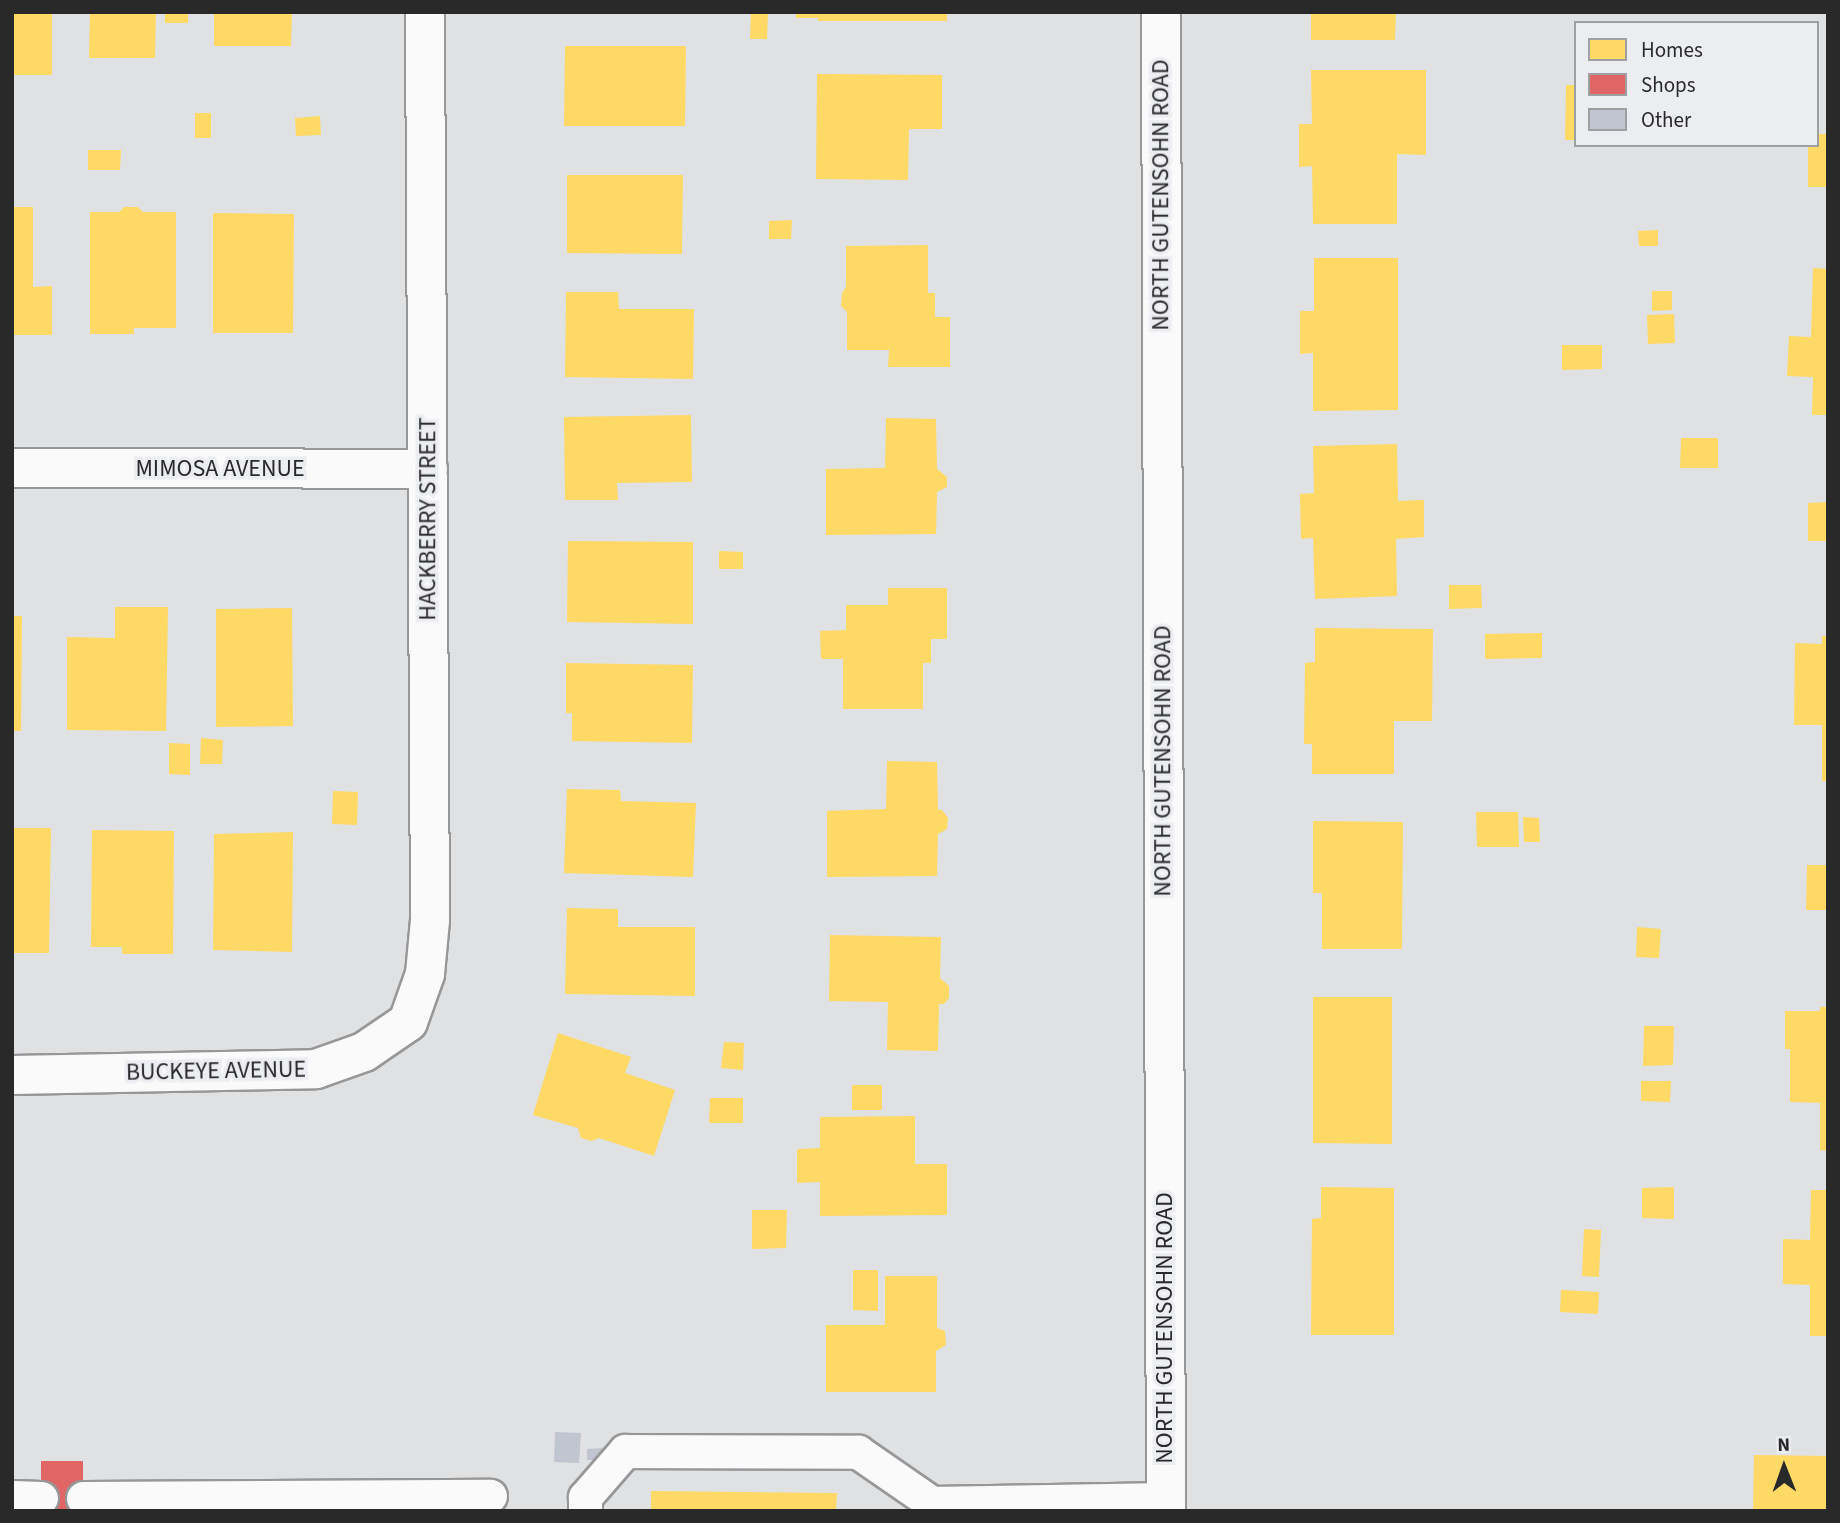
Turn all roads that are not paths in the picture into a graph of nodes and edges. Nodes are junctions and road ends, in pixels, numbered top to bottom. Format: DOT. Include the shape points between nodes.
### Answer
graph roads {
  1 [pos="425,12"];
  2 [pos="1161,12"];
  3 [pos="12,468"];
  4 [pos="428,469"];
  5 [pos="408,1022"];
  6 [pos="12,1075"];
  7 [pos="490,1496"];
  8 [pos="83,1498"];
  9 [pos="265,1504"];
  10 [pos="1166,1505"];
  11 [pos="985,1506"];
  12 [pos="585,1511"];
  1 -- 4 [label="street, HACKBERRY STREET"];
  2 -- 10 [label="street, NORTH GUTENSOHN ROAD"];
  3 -- 4 [label="street, MIMOSA AVENUE"];
  4 -- 5 [label="street, HACKBERRY STREET" via="430,920 425,974"];
  5 -- 6 [label="street, BUCKEYE AVENUE" via="364,1052 316,1069"];
  7 -- 9 [label="lane"];
  8 -- 9 [label="lane"];
  10 -- 11 [label="lane"];
  11 -- 12 [label="lane" via="932,1503 858,1452 625,1451 585,1497"];
}
